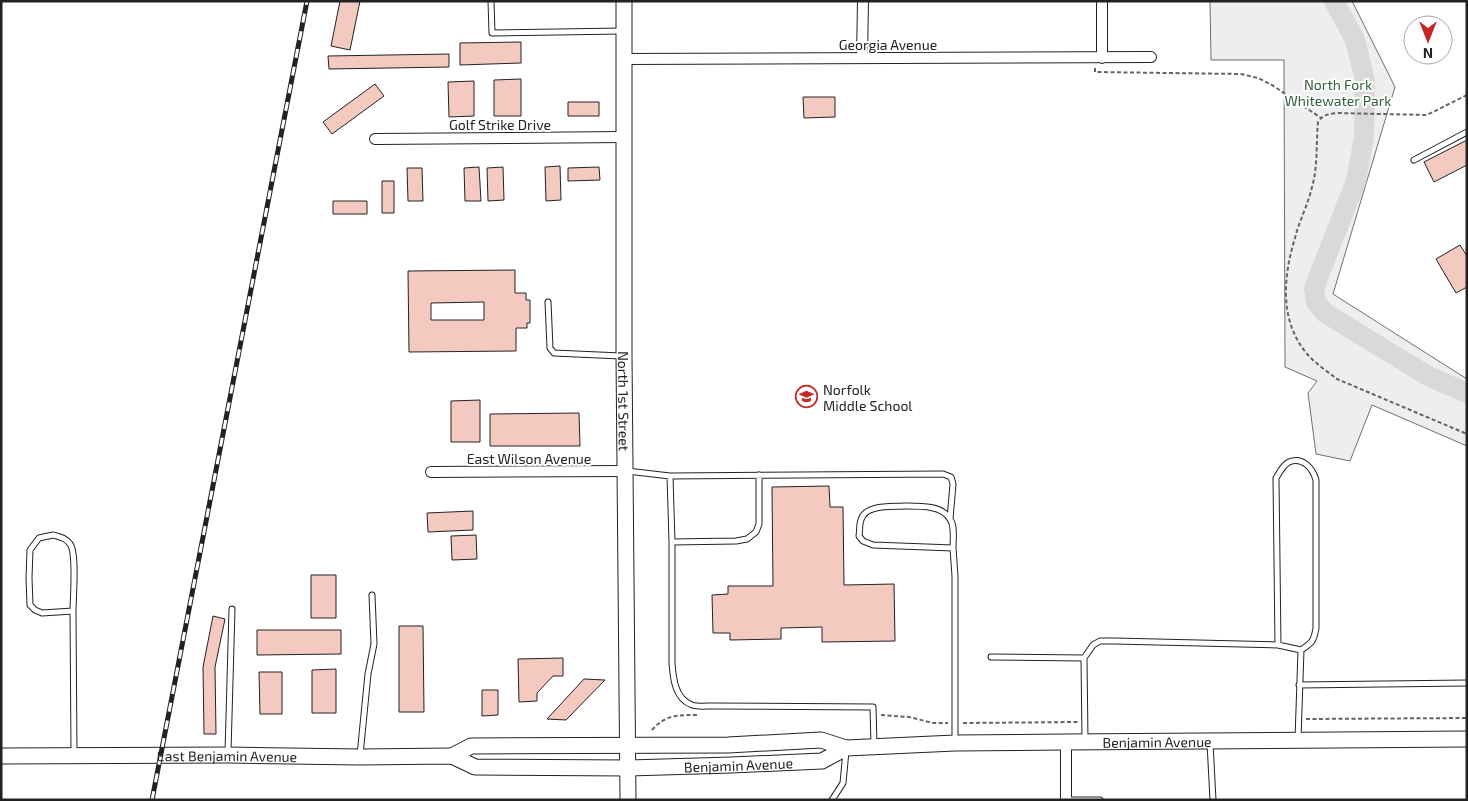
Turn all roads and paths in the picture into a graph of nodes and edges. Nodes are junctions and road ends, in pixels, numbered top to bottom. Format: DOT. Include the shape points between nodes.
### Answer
graph roads {
  1 [pos="491,1"];
  2 [pos="624,1"];
  3 [pos="863,1"];
  4 [pos="1102,1"];
  5 [pos="624,31"];
  6 [pos="1151,57"];
  7 [pos="862,58"];
  8 [pos="1098,58"];
  9 [pos="624,59"];
  10 [pos="1467,95"];
  11 [pos="1320,118"];
  12 [pos="1467,132"];
  13 [pos="625,137"];
  14 [pos="375,139"];
  15 [pos="1414,160"];
  16 [pos="548,302"];
  17 [pos="624,356"];
  18 [pos="1467,434"];
  19 [pos="626,471"];
  20 [pos="432,472"];
  21 [pos="758,475"];
  22 [pos="670,476"];
  23 [pos="950,519"];
  24 [pos="672,542"];
  25 [pos="954,548"];
  26 [pos="372,595"];
  27 [pos="232,610"];
  28 [pos="73,611"];
  29 [pos="1278,645"];
  30 [pos="1301,650"];
  31 [pos="992,657"];
  32 [pos="1084,658"];
  33 [pos="1467,683"];
  34 [pos="1300,685"];
  35 [pos="1467,718"];
  36 [pos="1298,720"];
  37 [pos="1210,740"];
  38 [pos="1298,740"];
  39 [pos="1467,740"];
  40 [pos="1066,742"];
  41 [pos="1085,742"];
  42 [pos="955,744"];
  43 [pos="628,746"];
  44 [pos="874,747"];
  45 [pos="846,748"];
  46 [pos="228,755"];
  47 [pos="1,756"];
  48 [pos="74,756"];
  49 [pos="452,756"];
  50 [pos="360,758"];
  51 [pos="628,768"];
  52 [pos="628,800"];
  53 [pos="832,800"];
  54 [pos="1066,800"];
  55 [pos="1100,800"];
  56 [pos="1213,800"];
  1 -- 5 [label="lane" via="492,33"];
  2 -- 5 [label="main road, North 1st Street"];
  3 -- 7 [label="street"];
  4 -- 8 [label="street"];
  5 -- 9 [label="main road, North 1st Street"];
  6 -- 8 [label="street, Georgia Avenue"];
  7 -- 8 [label="street, Georgia Avenue"];
  7 -- 9 [label="street, Georgia Avenue"];
  8 -- 11 [label="path" via="1095,72 1241,74 1258,78"];
  9 -- 13 [label="main road, North 1st Street"];
  10 -- 11 [label="path" via="1427,115 1331,113"];
  11 -- 18 [label="path" via="1312,188 1288,267 1286,308 1290,324 1308,355 1337,379"];
  12 -- 15 [label="lane"];
  13 -- 14 [label="street, Golf Strike Drive"];
  13 -- 17 [label="main road, North 1st Street"];
  16 -- 17 [label="lane" via="550,348 554,353"];
  17 -- 19 [label="main road, North 1st Street"];
  19 -- 20 [label="street, East Wilson Avenue"];
  19 -- 22 [label="lane"];
  19 -- 43 [label="main road, North 1st Street"];
  21 -- 22 [label="lane"];
  21 -- 23 [label="lane" via="943,474 951,477 953,484"];
  21 -- 24 [label="lane" via="759,524 756,532 747,539 736,541"];
  22 -- 24 [label="lane"];
  23 -- 25 [label="lane"];
  23 -- 25 [label="lane" via="934,508 920,506 872,509 861,519 859,536 873,545"];
  24 -- 44 [label="lane" via="672,663 674,681 683,701 712,706 873,707"];
  25 -- 42 [label="lane"];
  26 -- 50 [label="lane" via="374,644"];
  27 -- 46 [label="lane"];
  28 -- 28 [label="lane" via="72,546 65,539 53,535 39,538 30,550 30,604 42,613"];
  28 -- 48 [label="lane"];
  29 -- 30 [label="lane"];
  29 -- 30 [label="lane" via="1276,478 1289,462 1300,461 1314,472 1316,480 1316,628 1312,643"];
  29 -- 32 [label="lane" via="1115,640 1093,645"];
  30 -- 34 [label="lane"];
  31 -- 32 [label="lane"];
  32 -- 41 [label="lane"];
  33 -- 34 [label="lane"];
  34 -- 36 [label="lane"];
  35 -- 36 [label="path"];
  36 -- 38 [label="lane"];
  37 -- 38 [label="main road, Benjamin Avenue"];
  37 -- 41 [label="main road, Benjamin Avenue"];
  37 -- 56 [label="lane"];
  38 -- 39 [label="main road, Benjamin Avenue"];
  40 -- 41 [label="main road, Benjamin Avenue"];
  40 -- 42 [label="main road, Benjamin Avenue"];
  40 -- 54 [label="street"];
  42 -- 44 [label="main road, Benjamin Avenue"];
  43 -- 45 [label="main road, Benjamin Avenue" via="821,740"];
  43 -- 49 [label="main road, East Benjamin Avenue" via="471,746"];
  43 -- 51 [label="main road, North 1st Street"];
  44 -- 45 [label="main road, Benjamin Avenue"];
  45 -- 51 [label="main road, Benjamin Avenue" via="822,761"];
  45 -- 53 [label="lane" via="843,783"];
  46 -- 48 [label="main road, East Benjamin Avenue"];
  46 -- 50 [label="main road, East Benjamin Avenue"];
  47 -- 48 [label="main road, East Benjamin Avenue"];
  49 -- 50 [label="main road, East Benjamin Avenue"];
  49 -- 51 [label="main road, East Benjamin Avenue" via="475,767"];
  51 -- 52 [label="main road, North 1st Street"];
  54 -- 55 [label="lane"];
}
